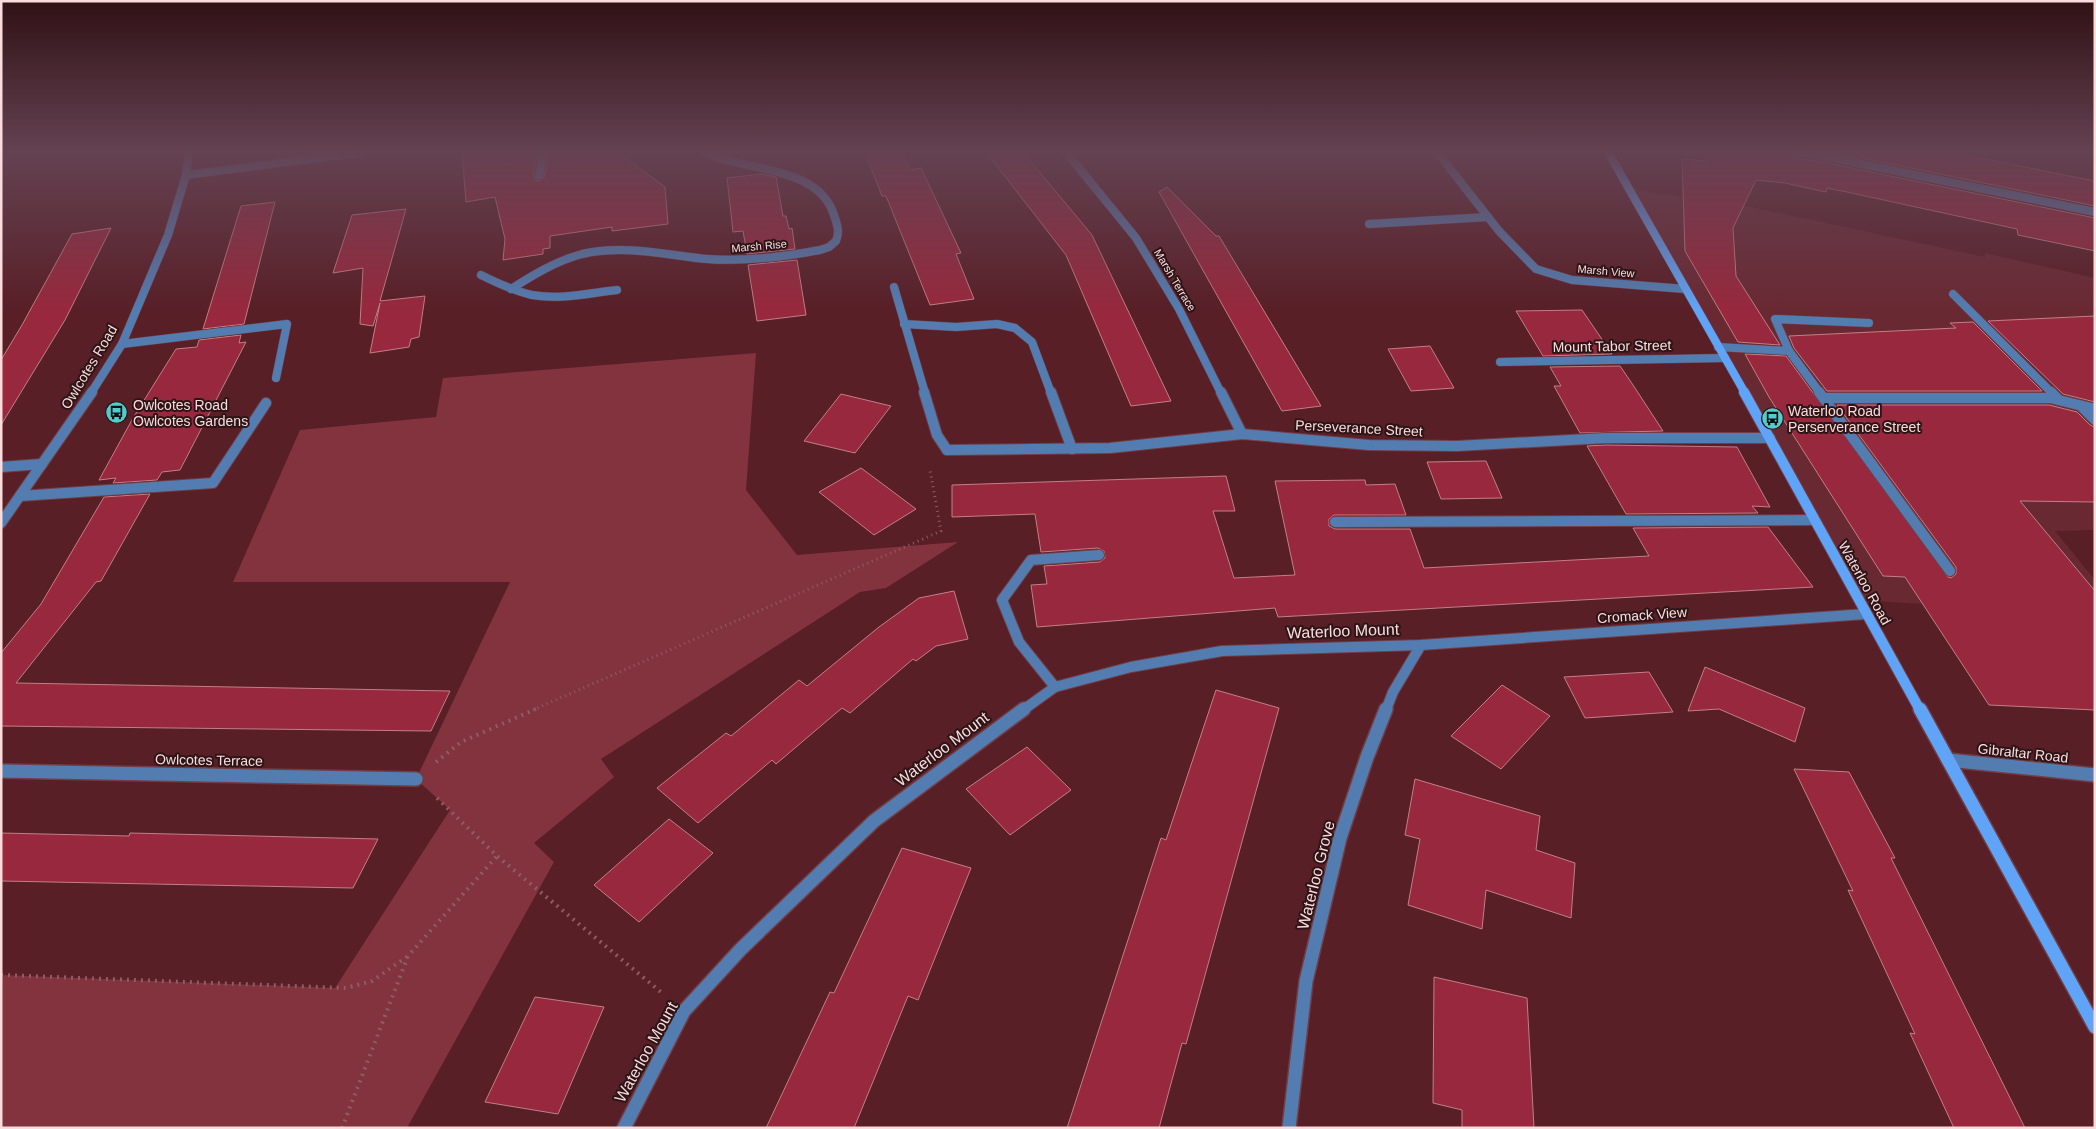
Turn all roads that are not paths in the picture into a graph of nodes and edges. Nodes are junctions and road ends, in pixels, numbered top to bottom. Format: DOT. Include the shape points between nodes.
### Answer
graph roads {
  1 [pos="177,205"];
  2 [pos="831,205"];
  3 [pos="1109,205"];
  4 [pos="1478,205"];
  5 [pos="1638,205"];
  6 [pos="2059,205"];
  7 [pos="2095,212"];
  8 [pos="1488,217"];
  9 [pos="1369,224"];
  10 [pos="482,275"];
  11 [pos="511,288"];
  12 [pos="894,288"];
  13 [pos="1685,289"];
  14 [pos="617,290"];
  15 [pos="1953,294"];
  16 [pos="1869,323"];
  17 [pos="904,324"];
  18 [pos="122,344"];
  19 [pos="1718,346"];
  20 [pos="1789,351"];
  21 [pos="1725,358"];
  22 [pos="1500,362"];
  23 [pos="276,378"];
  24 [pos="1824,398"];
  25 [pos="2059,401"];
  26 [pos="266,403"];
  27 [pos="2082,406"];
  28 [pos="2095,409"];
  29 [pos="2095,420"];
  30 [pos="1242,434"];
  31 [pos="1770,438"];
  32 [pos="1072,448"];
  33 [pos="42,464"];
  34 [pos="1,467"];
  35 [pos="20,496"];
  36 [pos="1814,520"];
  37 [pos="1335,522"];
  38 [pos="1,523"];
  39 [pos="1099,555"];
  40 [pos="1950,571"];
  41 [pos="1866,614"];
  42 [pos="1421,644"];
  43 [pos="1055,687"];
  44 [pos="1948,760"];
  45 [pos="1,771"];
  46 [pos="2095,775"];
  47 [pos="416,778"];
  48 [pos="2095,1027"];
  49 [pos="624,1128"];
  50 [pos="1289,1128"];
  1 -- 18 [label="street, Owlcotes Road" via="168,235"];
  2 -- 11 [label="street, Marsh Rise" via="838,236 835,243 827,248 742,261 594,251 556,264"];
  3 -- 30 [label="street, Marsh Terrace" via="1136,238 1180,309"];
  4 -- 8 [label="street, Marsh View"];
  5 -- 13 [label="main road, Waterloo Road"];
  6 -- 7 [label="street"];
  8 -- 9 [label="street"];
  8 -- 13 [label="street, Marsh View" via="1536,269 1572,280"];
  10 -- 11 [label="street"];
  11 -- 14 [label="street" via="532,295 554,296"];
  12 -- 17 [label="street"];
  13 -- 19 [label="main road, Waterloo Road"];
  15 -- 25 [label="street"];
  16 -- 20 [label="street" via="1775,319"];
  17 -- 32 [label="street" via="958,328 994,324 1013,326 1025,333 1032,342"];
  17 -- 32 [label="street, Perseverance Street" via="936,435 947,450"];
  18 -- 23 [label="street" via="287,324"];
  18 -- 33 [label="street, Owlcotes Road"];
  19 -- 20 [label="street"];
  19 -- 21 [label="main road, Waterloo Road"];
  20 -- 24 [label="street"];
  21 -- 22 [label="street, Mount Tabor Street"];
  21 -- 31 [label="main road, Waterloo Road"];
  24 -- 25 [label="street" via="2050,398"];
  24 -- 40 [label="street"];
  25 -- 27 [label="street"];
  26 -- 35 [label="street" via="213,483"];
  27 -- 28 [label="street"];
  27 -- 29 [label="street"];
  30 -- 31 [label="street, Perseverance Street" via="1369,445 1448,446 1606,438"];
  30 -- 32 [label="street, Perseverance Street" via="1110,448"];
  31 -- 36 [label="main road, Waterloo Road"];
  33 -- 34 [label="street"];
  33 -- 35 [label="street, Owlcotes Road"];
  35 -- 38 [label="street, Owlcotes Road"];
  36 -- 37 [label="street"];
  36 -- 41 [label="main road, Waterloo Road"];
  39 -- 43 [label="street" via="1031,560 1002,600 1018,642"];
  41 -- 42 [label="street, Cromack View"];
  41 -- 44 [label="main road, Waterloo Road"];
  42 -- 43 [label="street, Waterloo Mount" via="1222,652 1131,666"];
  42 -- 50 [label="street, Waterloo Grove" via="1394,692 1367,757 1340,838 1306,981"];
  43 -- 49 [label="street, Waterloo Mount" via="874,821 740,950 684,1011"];
  44 -- 46 [label="street, Gibraltar Road"];
  44 -- 48 [label="main road, Waterloo Road"];
  45 -- 47 [label="street, Owlcotes Terrace"];
}
